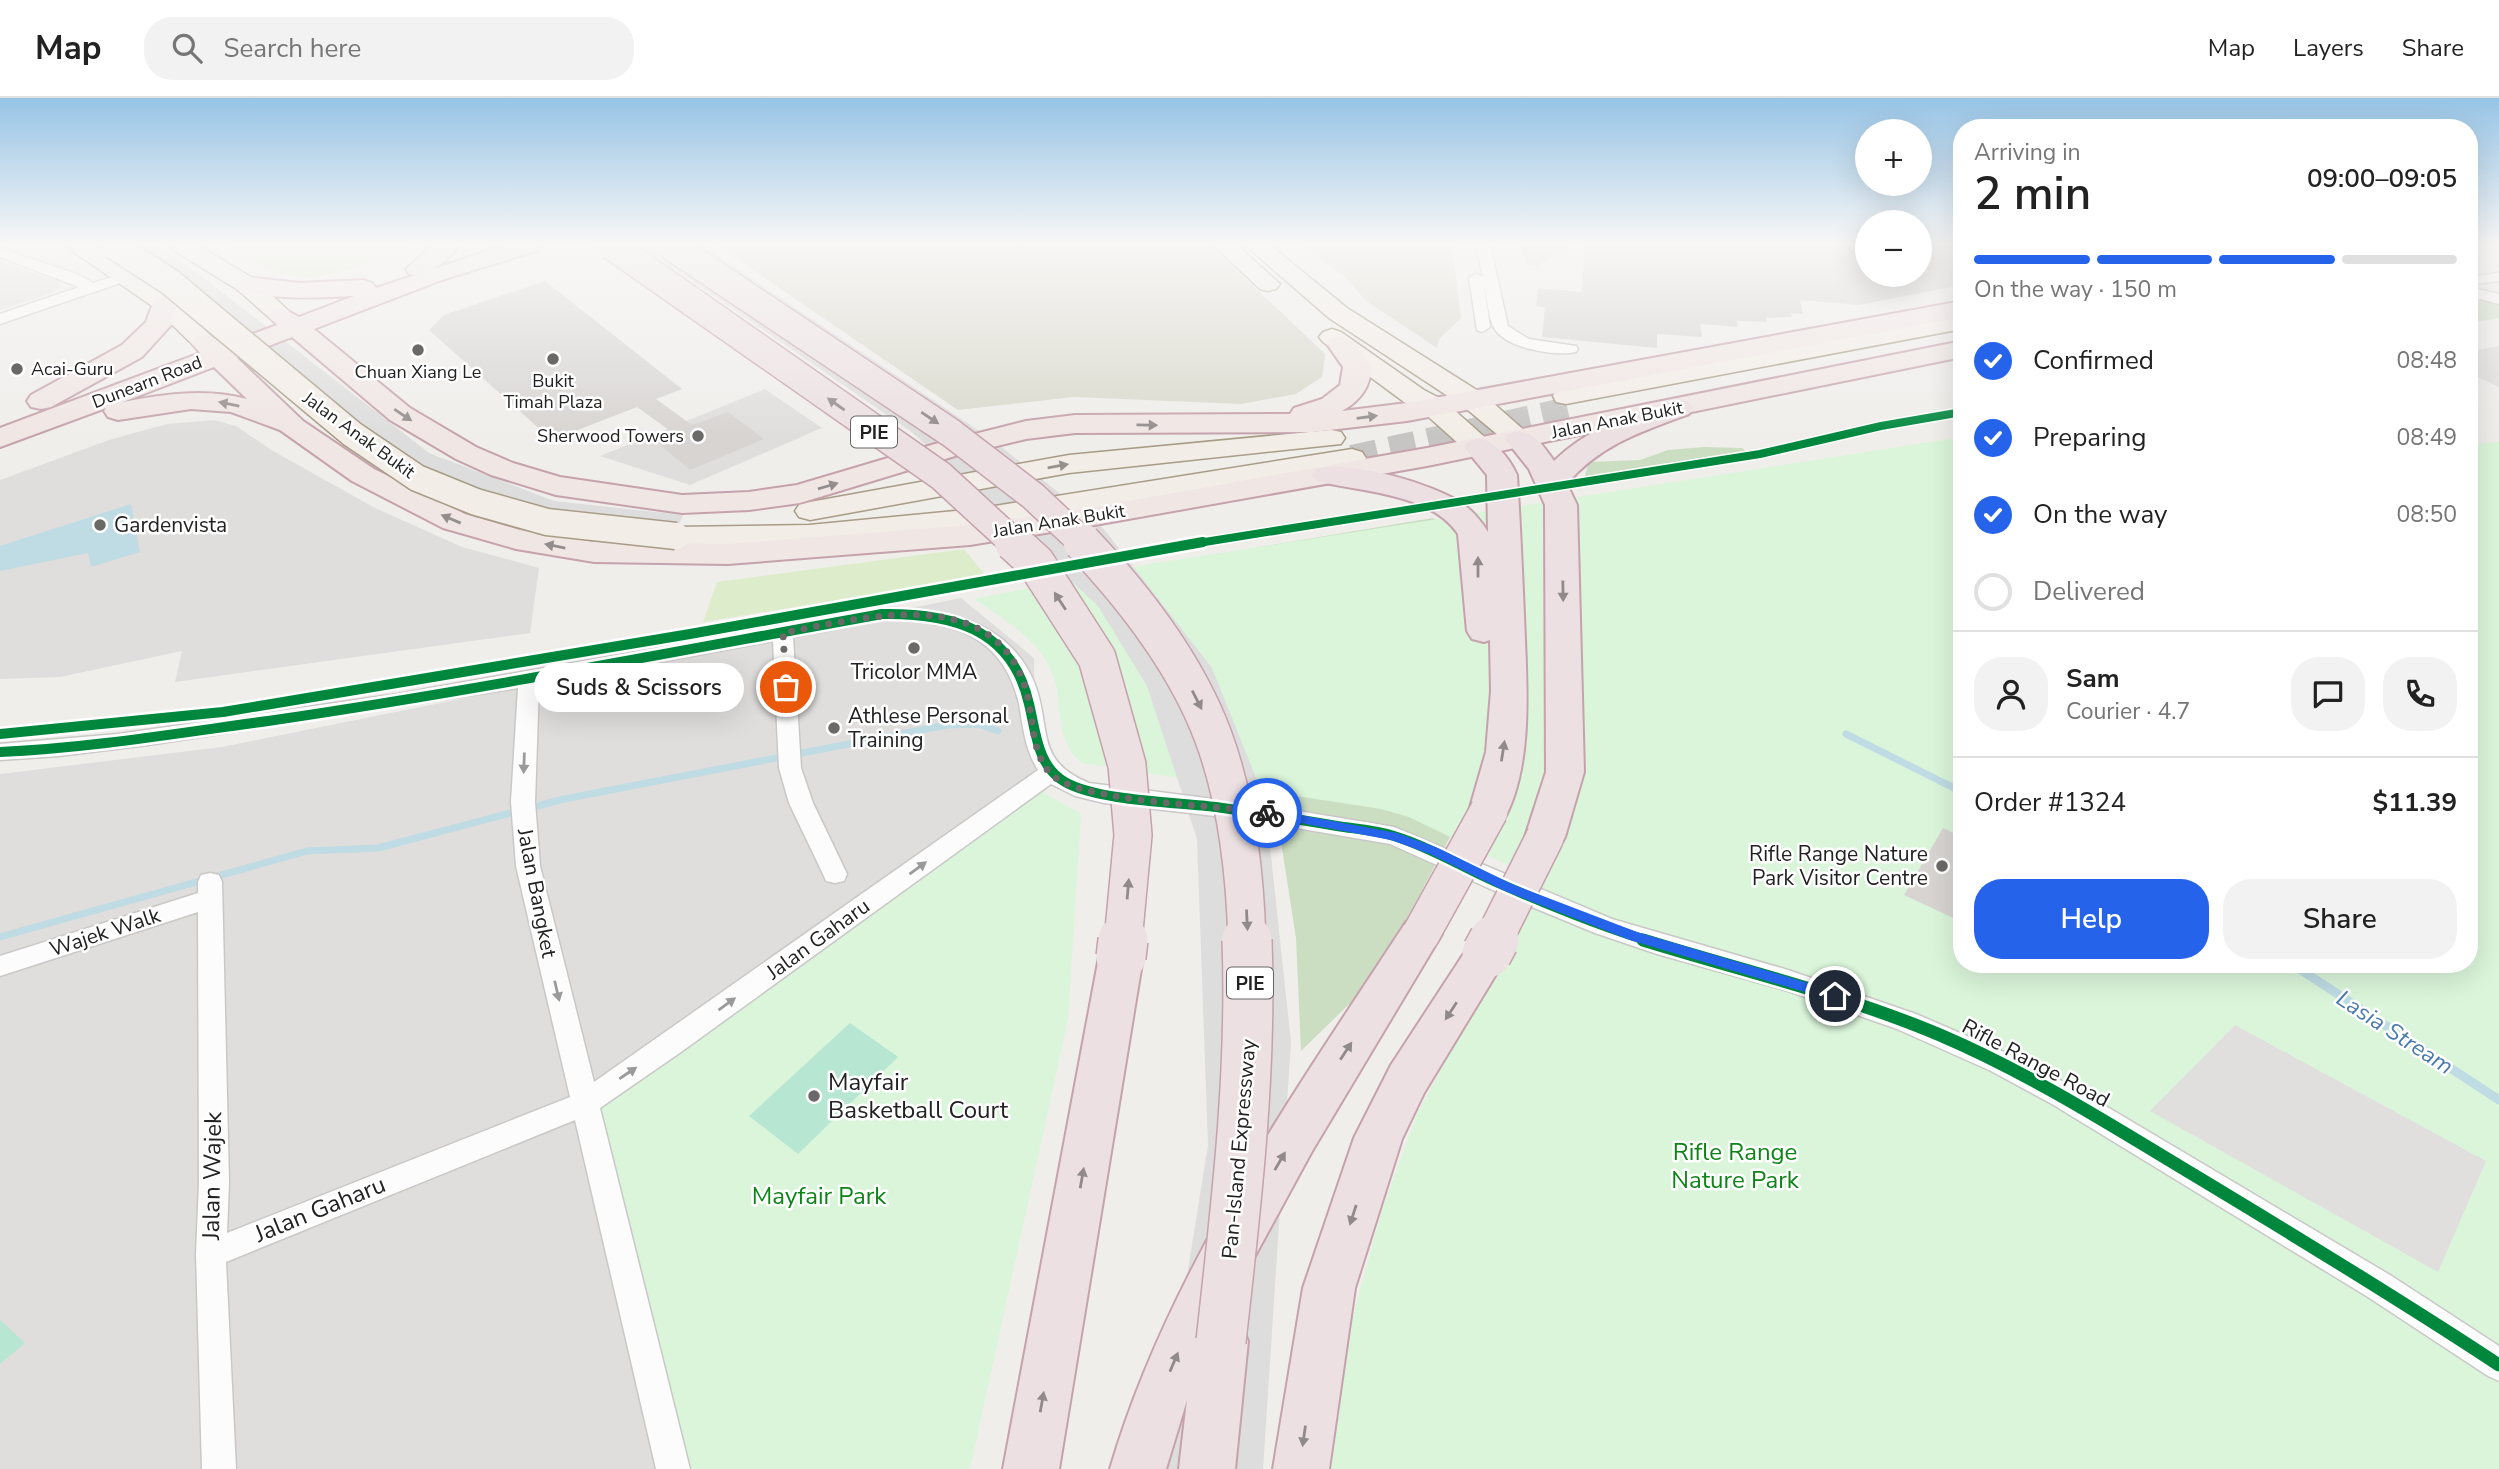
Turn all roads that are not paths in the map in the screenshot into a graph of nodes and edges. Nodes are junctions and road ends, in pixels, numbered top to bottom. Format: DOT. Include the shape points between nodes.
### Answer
graph roads {
  1 [pos="30,309"];
  2 [pos="158,309"];
  3 [pos="169,309"];
  4 [pos="225,309"];
  5 [pos="239,309"];
  6 [pos="260,309"];
  7 [pos="329,309"];
  8 [pos="353,309"];
  9 [pos="701,309"];
  10 [pos="766,309"];
  11 [pos="1298,309"];
  12 [pos="1333,309"];
  13 [pos="1480,309"];
  14 [pos="1497,309"];
  15 [pos="1953,311"];
  16 [pos="0,319"];
  17 [pos="1953,323"];
  18 [pos="1482,327"];
  19 [pos="274,333"];
  20 [pos="1953,338"];
  21 [pos="1340,344"];
  22 [pos="1497,345"];
  23 [pos="320,348"];
  24 [pos="211,349"];
  25 [pos="1953,351"];
  26 [pos="349,373"];
  27 [pos="1473,400"];
  28 [pos="41,401"];
  29 [pos="1433,407"];
  30 [pos="1679,408"];
  31 [pos="0,416"];
  32 [pos="283,417"];
  33 [pos="1250,425"];
  34 [pos="0,439"];
  35 [pos="1520,439"];
  36 [pos="1479,447"];
  37 [pos="1340,457"];
  38 [pos="1553,482"];
  39 [pos="1488,526"];
  40 [pos="783,633"];
  41 [pos="529,679"];
  42 [pos="0,752"];
  43 [pos="1050,773"];
  44 [pos="835,874"];
  45 [pos="210,891"];
  46 [pos="0,966"];
  47 [pos="585,1102"];
  48 [pos="211,1254"];
  49 [pos="2499,1365"];
  50 [pos="215,1467"];
  51 [pos="673,1469"];
  52 [pos="1031,1469"];
  53 [pos="1138,1469"];
  54 [pos="1207,1469"];
  55 [pos="1301,1469"];
  1 -- 16 [label="street"];
  2 -- 28 [label="highway" via="159,324 132,351"];
  3 -- 24 [label="main road"];
  4 -- 19 [label="main road, bridge"];
  5 -- 19 [label="main road"];
  6 -- 19 [label="main road"];
  7 -- 19 [label="highway, Dunearn Road"];
  8 -- 23 [label="highway"];
  52 -- 9 [label="highway, PIE, one-way, bridge" via="1121,957 1133,835 1127,765 1097,659 1036,563 941,476"];
  10 -- 54 [label="highway, Pan-Island Expressway / PIE, one-way, bridge" via="959,437 1053,512 1108,566 1147,616 1204,712 1220,758 1239,848 1250,994 1248,1094"];
  11 -- 21 [label="main road"];
  12 -- 27 [label="main road"];
  13 -- 18 [label="street"];
  14 -- 22 [label="street" via="1501,327 1509,336 1524,344 1570,349 1517,355"];
  15 -- 27 [label="highway, Jalan Anak Bukit"];
  17 -- 20 [label="main road, Jalan Anak Bukit" via="1572,402"];
  19 -- 23 [label="highway, Jalan Anak Bukit"];
  19 -- 24 [label="highway, Dunearn Road"];
  19 -- 37 [label="main road, Jalan Anak Bukit, bridge" via="352,434 417,478 476,502 547,522 809,534 976,518"];
  21 -- 29 [label="main road"];
  21 -- 33 [label="highway" via="1357,373 1354,387 1344,398 1320,410"];
  23 -- 26 [label="highway, Jalan Anak Bukit"];
  24 -- 28 [label="highway"];
  24 -- 32 [label="highway, Jalan Anak Bukit"];
  24 -- 34 [label="highway, Dunearn Road"];
  25 -- 30 [label="highway, Jalan Anak Bukit"];
  26 -- 32 [label="highway" via="301,387"];
  26 -- 33 [label="highway, Jalan Anak Bukit, one-way" via="400,414 502,469 584,492 682,504 800,494 1026,430 1075,424"];
  27 -- 29 [label="highway, Jalan Anak Bukit"];
  27 -- 35 [label="main road"];
  28 -- 31 [label="highway"];
  33 -- 29 [label="highway, Jalan Anak Bukit, one-way" via="1354,419"];
  29 -- 36 [label="main road"];
  30 -- 35 [label="highway, Jalan Anak Bukit"];
  30 -- 38 [label="highway" via="1582,449"];
  32 -- 34 [label="highway, one-way" via="236,405 193,401 70,421"];
  37 -- 32 [label="highway, Jalan Anak Bukit, one-way" via="971,535 728,554 594,552 516,539 454,521 363,475"];
  35 -- 36 [label="highway, Jalan Anak Bukit"];
  35 -- 38 [label="highway"];
  36 -- 37 [label="highway, Jalan Anak Bukit"];
  36 -- 39 [label="highway" via="1502,475"];
  37 -- 39 [label="highway" via="1362,477"];
  38 -- 55 [label="highway, one-way, bridge" via="1562,523 1564,772 1545,836 1488,953 1407,1079 1378,1138 1329,1288"];
  53 -- 39 [label="highway, one-way, bridge" via="1161,1393 1207,1290 1309,1109 1421,934 1489,811 1505,752 1508,691"];
  40 -- 41 [label="street"];
  40 -- 43 [label="street" via="909,613 935,615 979,630 1010,657 1020,674 1036,741"];
  40 -- 44 [label="street" via="790,768 801,803"];
  41 -- 42 [label="street" via="325,713"];
  41 -- 47 [label="street, Jalan Bangket, one-way" via="523,802 528,866"];
  47 -- 43 [label="street, Jalan Gaharu, one-way"];
  43 -- 49 [label="street, Rifle Range Road" via="1097,793 1259,812 1393,836 1634,937 1810,987 1933,1032 1989,1055 2062,1095 2379,1286"];
  45 -- 46 [label="street, Wajek Walk"];
  45 -- 48 [label="street, Jalan Wajek"];
  47 -- 48 [label="street, Jalan Gaharu"];
  47 -- 51 [label="street"];
  48 -- 50 [label="street, Jalan Wajek"];
}
